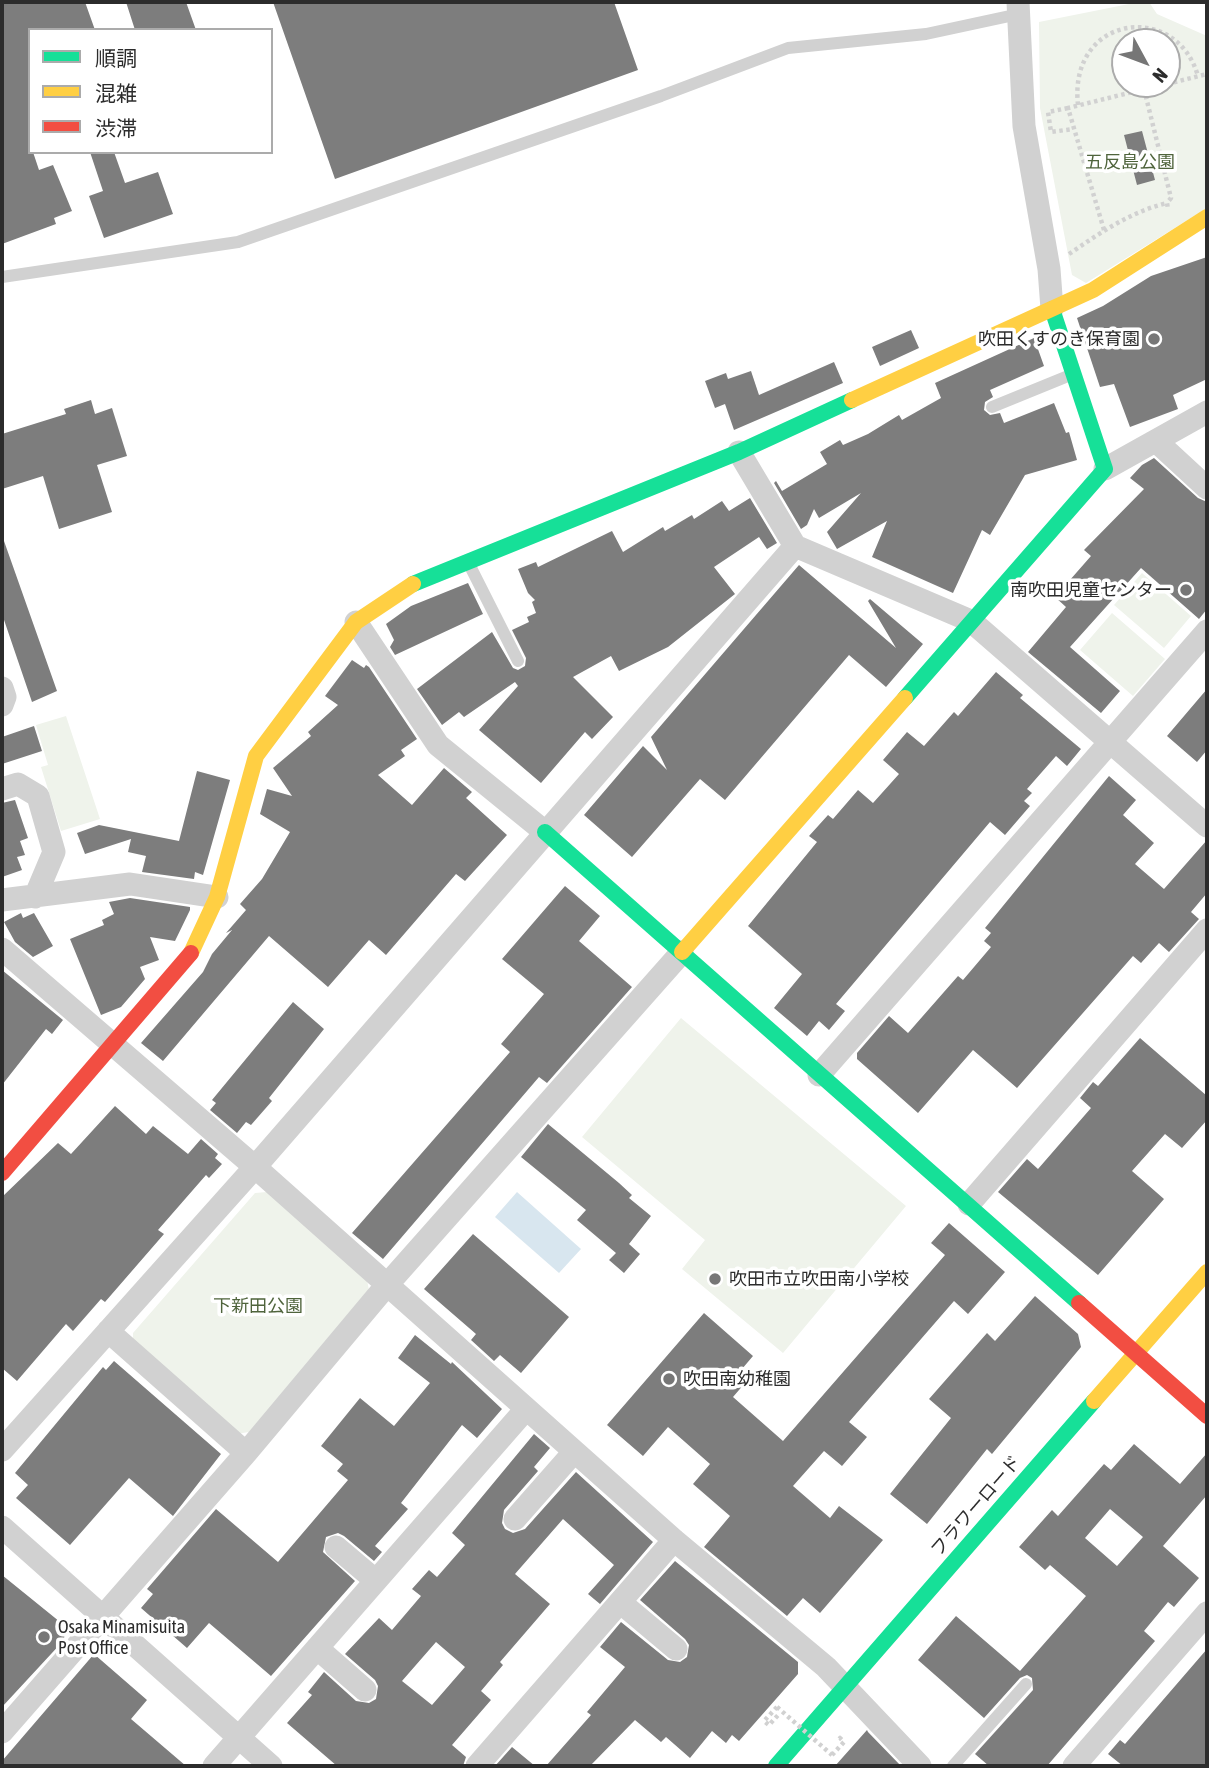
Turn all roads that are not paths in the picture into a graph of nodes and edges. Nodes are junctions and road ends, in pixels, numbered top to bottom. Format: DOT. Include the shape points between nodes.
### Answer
graph roads {
  1 [pos="1019,8"];
  2 [pos="1207,217"];
  3 [pos="2,277"];
  4 [pos="1052,309"];
  5 [pos="1074,374"];
  6 [pos="992,407"];
  7 [pos="1207,412"];
  8 [pos="1156,441"];
  9 [pos="739,452"];
  10 [pos="1105,469"];
  11 [pos="1207,488"];
  12 [pos="795,546"];
  13 [pos="468,562"];
  14 [pos="971,621"];
  15 [pos="356,622"];
  16 [pos="1207,631"];
  17 [pos="518,661"];
  18 [pos="2,688"];
  19 [pos="2,705"];
  20 [pos="1108,742"];
  21 [pos="2,789"];
  22 [pos="1207,826"];
  23 [pos="545,832"];
  24 [pos="36,897"];
  25 [pos="216,897"];
  26 [pos="2,900"];
  27 [pos="1207,930"];
  28 [pos="2,948"];
  29 [pos="682,952"];
  30 [pos="114,1045"];
  31 [pos="819,1075"];
  32 [pos="255,1167"];
  33 [pos="2,1173"];
  34 [pos="969,1204"];
  35 [pos="1207,1272"];
  36 [pos="386,1286"];
  37 [pos="108,1331"];
  38 [pos="1136,1352"];
  39 [pos="526,1409"];
  40 [pos="1207,1416"];
  41 [pos="2,1450"];
  42 [pos="574,1452"];
  43 [pos="246,1453"];
  44 [pos="514,1519"];
  45 [pos="2,1527"];
  46 [pos="674,1540"];
  47 [pos="336,1547"];
  48 [pos="375,1580"];
  49 [pos="620,1602"];
  50 [pos="1207,1613"];
  51 [pos="102,1618"];
  52 [pos="317,1648"];
  53 [pos="676,1649"];
  54 [pos="1026,1684"];
  55 [pos="845,1687"];
  56 [pos="365,1690"];
  57 [pos="2,1732"];
  58 [pos="239,1738"];
  59 [pos="214,1766"];
  60 [pos="271,1766"];
  61 [pos="477,1766"];
  62 [pos="776,1766"];
  63 [pos="920,1766"];
  64 [pos="953,1766"];
  65 [pos="1074,1766"];
  1 -- 3 [label="lane" via="926,34 788,48 238,242"];
  1 -- 4 [label="street" via="1024,126"];
  2 -- 4 [label="street" via="1093,290"];
  4 -- 5 [label="street"];
  4 -- 9 [label="street"];
  5 -- 6 [label="lane"];
  5 -- 10 [label="street"];
  7 -- 8 [label="street"];
  8 -- 10 [label="street"];
  8 -- 11 [label="street"];
  9 -- 12 [label="street"];
  9 -- 13 [label="street"];
  10 -- 14 [label="street"];
  12 -- 14 [label="street"];
  12 -- 23 [label="street"];
  13 -- 15 [label="street" via="402,589"];
  13 -- 17 [label="lane"];
  14 -- 20 [label="street"];
  14 -- 29 [label="street"];
  15 -- 23 [label="street" via="438,745"];
  15 -- 25 [label="street" via="256,756"];
  16 -- 20 [label="street"];
  18 -- 19 [label="street"];
  20 -- 22 [label="street"];
  20 -- 31 [label="street"];
  21 -- 24 [label="street" via="18,784 38,796 54,852"];
  23 -- 29 [label="street"];
  23 -- 32 [label="street"];
  24 -- 25 [label="street" via="130,884"];
  24 -- 26 [label="street"];
  25 -- 30 [label="street" via="188,959"];
  27 -- 34 [label="street"];
  28 -- 30 [label="street"];
  29 -- 31 [label="street"];
  29 -- 36 [label="street"];
  30 -- 32 [label="street"];
  30 -- 33 [label="street"];
  31 -- 34 [label="street"];
  32 -- 36 [label="street"];
  32 -- 37 [label="street"];
  34 -- 38 [label="street"];
  35 -- 38 [label="street, フラワーロード"];
  36 -- 39 [label="street"];
  36 -- 43 [label="street"];
  37 -- 41 [label="street"];
  37 -- 43 [label="street"];
  38 -- 40 [label="street"];
  38 -- 55 [label="street, フラワーロード"];
  39 -- 42 [label="street"];
  39 -- 48 [label="street"];
  42 -- 44 [label="street"];
  42 -- 46 [label="street"];
  43 -- 51 [label="street"];
  45 -- 51 [label="street"];
  46 -- 49 [label="street"];
  46 -- 55 [label="street"];
  47 -- 48 [label="street"];
  48 -- 52 [label="street"];
  49 -- 53 [label="street"];
  49 -- 61 [label="street"];
  50 -- 65 [label="street"];
  51 -- 57 [label="street"];
  51 -- 58 [label="street"];
  52 -- 56 [label="street"];
  52 -- 58 [label="street"];
  54 -- 64 [label="lane"];
  55 -- 62 [label="street, フラワーロード"];
  55 -- 63 [label="street"];
  58 -- 59 [label="street"];
  58 -- 60 [label="street"];
}
